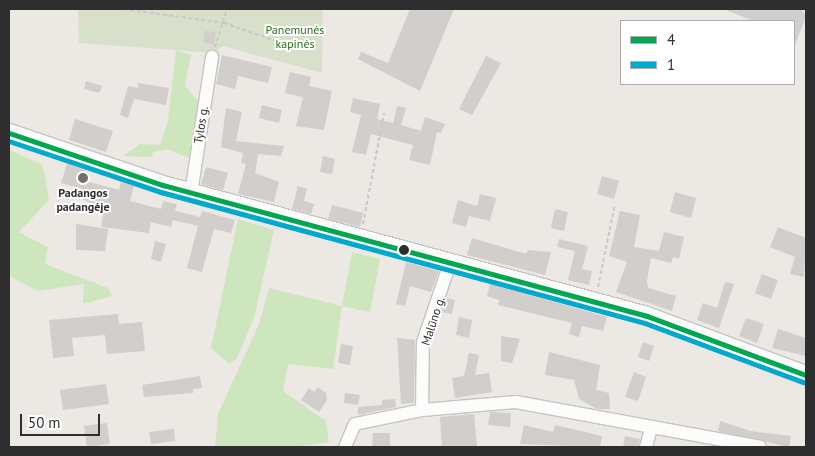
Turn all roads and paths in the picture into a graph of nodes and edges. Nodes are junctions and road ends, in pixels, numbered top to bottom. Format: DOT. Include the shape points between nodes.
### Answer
graph roads {
  1 [pos="124,9"];
  2 [pos="150,9"];
  3 [pos="227,9"];
  4 [pos="149,12"];
  5 [pos="224,23"];
  6 [pos="276,42"];
  7 [pos="212,58"];
  8 [pos="384,113"];
  9 [pos="9,134"];
  10 [pos="191,193"];
  11 [pos="615,204"];
  12 [pos="360,239"];
  13 [pos="450,263"];
  14 [pos="595,301"];
  15 [pos="806,375"];
  16 [pos="422,410"];
  17 [pos="651,428"];
  18 [pos="345,447"];
  19 [pos="646,447"];
  20 [pos="760,447"];
  1 -- 4 [label="path"];
  2 -- 4 [label="path"];
  3 -- 5 [label="path"];
  4 -- 5 [label="path"];
  5 -- 6 [label="path"];
  5 -- 7 [label="path"];
  7 -- 10 [label="street, Tylos g."];
  8 -- 12 [label="path"];
  9 -- 10 [label="main road"];
  10 -- 12 [label="main road"];
  11 -- 14 [label="path"];
  12 -- 13 [label="main road"];
  13 -- 14 [label="main road"];
  13 -- 16 [label="street, Malūno g." via="423,342"];
  14 -- 15 [label="main road"];
  16 -- 17 [label="street" via="516,402"];
  16 -- 18 [label="street" via="355,424"];
  17 -- 19 [label="street"];
  17 -- 20 [label="street"];
}
